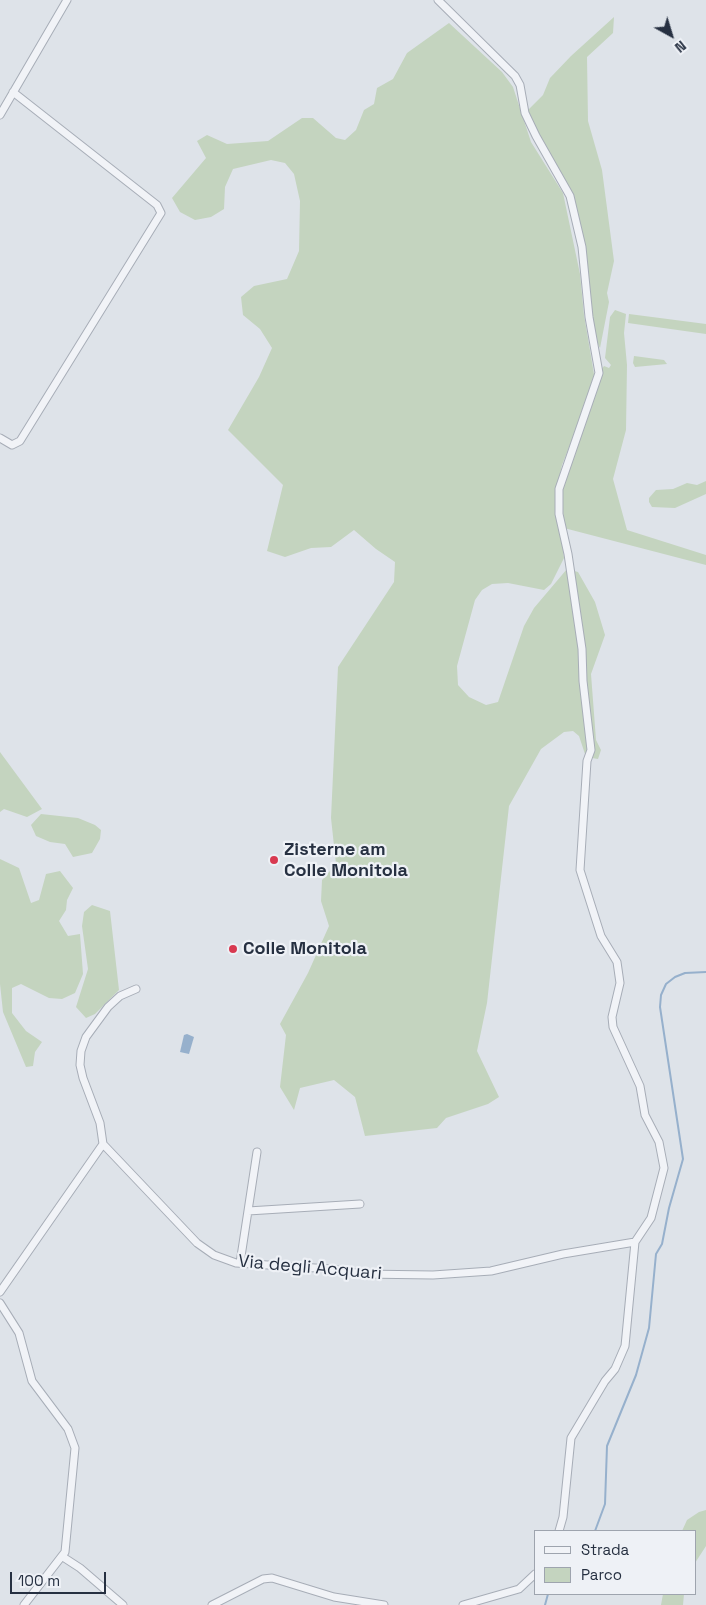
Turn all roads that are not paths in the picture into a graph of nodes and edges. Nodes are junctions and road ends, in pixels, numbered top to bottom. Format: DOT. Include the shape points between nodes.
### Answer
graph roads {
  1 [pos="67,0"];
  2 [pos="438,0"];
  3 [pos="12,92"];
  4 [pos="0,115"];
  5 [pos="0,438"];
  6 [pos="136,988"];
  7 [pos="103,1144"];
  8 [pos="257,1152"];
  9 [pos="360,1204"];
  10 [pos="248,1211"];
  11 [pos="635,1242"];
  12 [pos="240,1263"];
  13 [pos="0,1292"];
  14 [pos="0,1303"];
  15 [pos="559,1530"];
  16 [pos="62,1557"];
  17 [pos="534,1575"];
  18 [pos="24,1605"];
  19 [pos="123,1605"];
  20 [pos="212,1605"];
  21 [pos="384,1605"];
  22 [pos="463,1605"];
  1 -- 3 [label="street"];
  2 -- 11 [label="street" via="515,76 525,113 570,196 582,247 599,373 561,478 559,514 574,590 591,750 587,761 580,870 601,936 617,962 620,983 612,1017 614,1027 640,1086 645,1115 659,1142 664,1168 651,1218"];
  3 -- 4 [label="street"];
  3 -- 5 [label="street" via="156,205 161,213 20,441 12,445"];
  6 -- 7 [label="street" via="120,996 105,1010 86,1037 81,1051 82,1078 100,1123"];
  7 -- 12 [label="street, Via degli Acquari" via="197,1243 218,1257"];
  7 -- 13 [label="street"];
  8 -- 10 [label="street"];
  9 -- 10 [label="street"];
  10 -- 12 [label="street"];
  11 -- 12 [label="street, Via degli Acquari" via="491,1271 428,1275 357,1274 331,1269"];
  11 -- 15 [label="street" via="625,1346 615,1369 571,1438"];
  14 -- 16 [label="street" via="19,1333 32,1381 74,1441 71,1503"];
  16 -- 18 [label="street"];
  16 -- 19 [label="street"];
  17 -- 22 [label="street" via="520,1589"];
  20 -- 21 [label="street" via="262,1579 272,1578 334,1597"];
}
